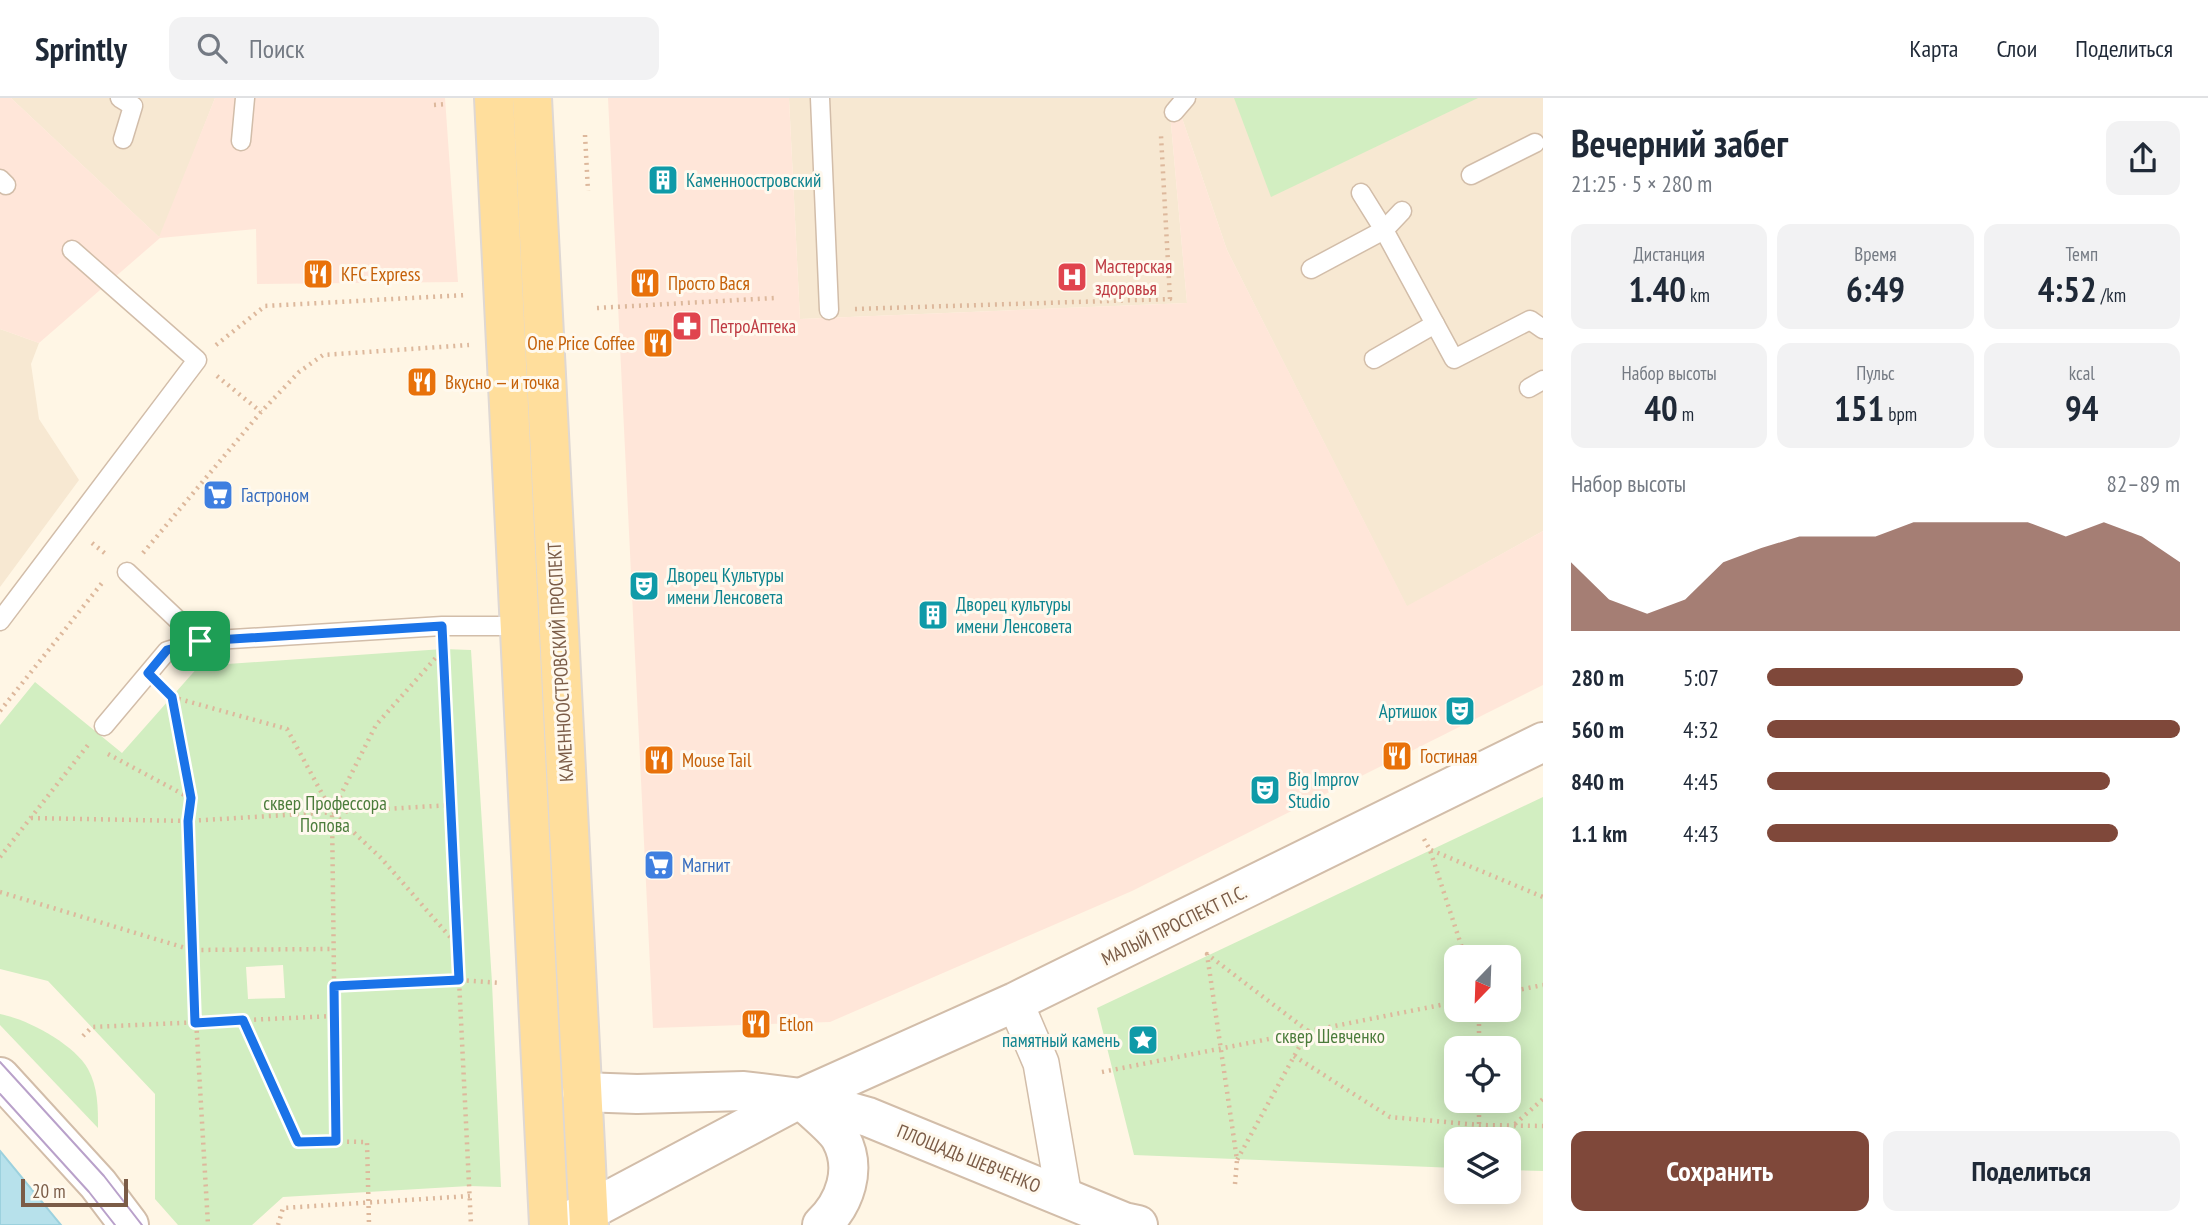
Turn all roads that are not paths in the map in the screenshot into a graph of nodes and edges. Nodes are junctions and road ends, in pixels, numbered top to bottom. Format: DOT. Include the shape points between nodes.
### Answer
graph roads {
  1 [pos="120,98"];
  2 [pos="245,98"];
  3 [pos="494,98"];
  4 [pos="532,98"];
  5 [pos="820,98"];
  6 [pos="123,139"];
  7 [pos="241,141"];
  8 [pos="1535,143"];
  9 [pos="1472,176"];
  10 [pos="1361,192"];
  11 [pos="1402,211"];
  12 [pos="1384,230"];
  13 [pos="72,250"];
  14 [pos="1311,269"];
  15 [pos="829,310"];
  16 [pos="1435,324"];
  17 [pos="1543,329"];
  18 [pos="1374,359"];
  19 [pos="122,568"];
  20 [pos="0,621"];
  21 [pos="520,626"];
  22 [pos="200,641"];
  23 [pos="104,726"];
  24 [pos="1543,742"];
  25 [pos="1015,1002"];
  26 [pos="0,1077"];
  27 [pos="582,1092"];
  28 [pos="801,1098"];
  29 [pos="1064,1197"];
  30 [pos="580,1220"];
  31 [pos="129,1225"];
  32 [pos="549,1225"];
  33 [pos="822,1225"];
  34 [pos="1138,1225"];
  1 -- 6 [label="lane" via="133,106"];
  2 -- 7 [label="lane"];
  3 -- 21 [label="main road, КАМЕННООСТРОВСКИЙ ПРОСПЕКТ"];
  4 -- 27 [label="main road, КАМЕННООСТРОВСКИЙ ПРОСПЕКТ"];
  5 -- 15 [label="lane"];
  8 -- 9 [label="lane"];
  10 -- 12 [label="lane"];
  11 -- 12 [label="lane"];
  12 -- 14 [label="lane"];
  12 -- 16 [label="lane"];
  13 -- 20 [label="lane" via="197,360"];
  16 -- 17 [label="lane" via="1454,359 1530,320"];
  16 -- 18 [label="lane"];
  19 -- 22 [label="lane"];
  21 -- 22 [label="lane" via="442,626"];
  21 -- 32 [label="main road, КАМЕННООСТРОВСКИЙ ПРОСПЕКТ"];
  22 -- 23 [label="lane" via="167,650"];
  24 -- 25 [label="street, МАЛЫЙ ПРОСПЕКТ П.С."];
  25 -- 28 [label="street, МАЛЫЙ ПРОСПЕКТ П.С."];
  25 -- 29 [label="street, ПЛОЩАДЬ ШЕВЧЕНКО" via="1041,1063"];
  26 -- 31 [label="street" via="98,1184"];
  27 -- 28 [label="street" via="744,1091"];
  27 -- 30 [label="main road, КАМЕННООСТРОВСКИЙ ПРОСПЕКТ"];
  28 -- 29 [label="street, ПЛОЩАДЬ ШЕВЧЕНКО" via="869,1117"];
  28 -- 30 [label="street, МАЛЫЙ ПРОСПЕКТ П.С."];
  28 -- 33 [label="street" via="841,1138 848,1165 845,1194"];
  29 -- 34 [label="street"];
}
